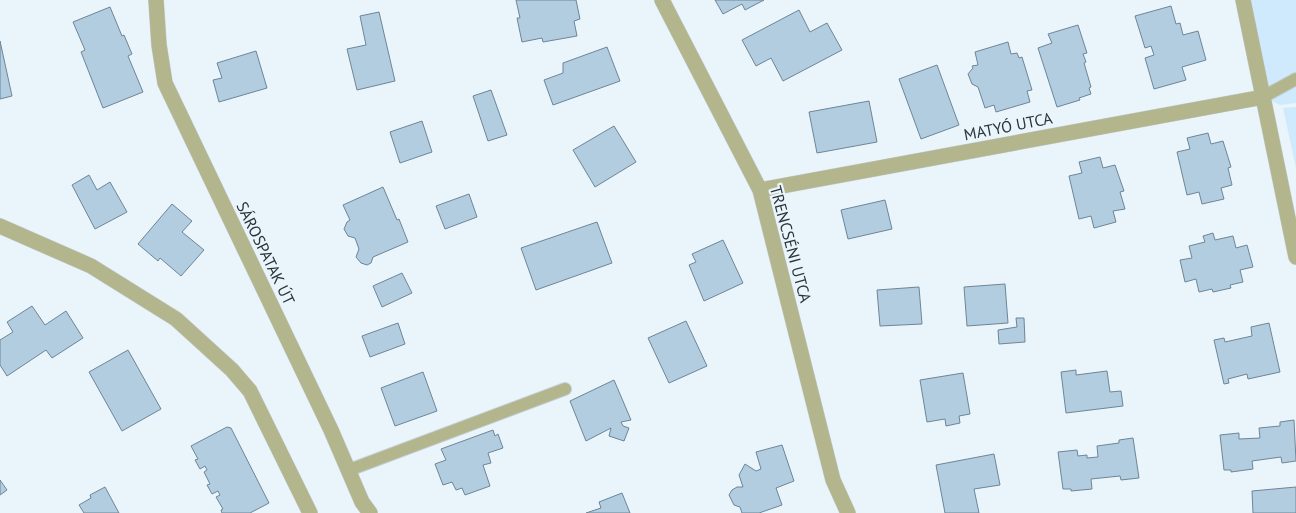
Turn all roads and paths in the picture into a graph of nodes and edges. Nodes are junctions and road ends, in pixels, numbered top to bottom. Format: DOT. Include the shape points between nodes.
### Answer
graph roads {
  1 [pos="156,0"];
  2 [pos="662,0"];
  3 [pos="1243,0"];
  4 [pos="1296,79"];
  5 [pos="1263,97"];
  6 [pos="760,190"];
  7 [pos="0,226"];
  8 [pos="1296,257"];
  9 [pos="564,390"];
  10 [pos="349,470"];
  11 [pos="310,513"];
  12 [pos="370,513"];
  13 [pos="848,513"];
  1 -- 10 [label="street, SÁROSPATAK ÚT" via="164,83"];
  2 -- 6 [label="street, TRENCSÉNI UTCA"];
  3 -- 5 [label="street"];
  4 -- 5 [label="lane"];
  5 -- 6 [label="street, MATYÓ UTCA"];
  5 -- 8 [label="street"];
  6 -- 13 [label="street, TRENCSÉNI UTCA" via="833,480"];
  7 -- 11 [label="street" via="90,266 176,319 225,364 250,391"];
  9 -- 10 [label="lane"];
  10 -- 12 [label="street, SÁROSPATAK ÚT"];
}
